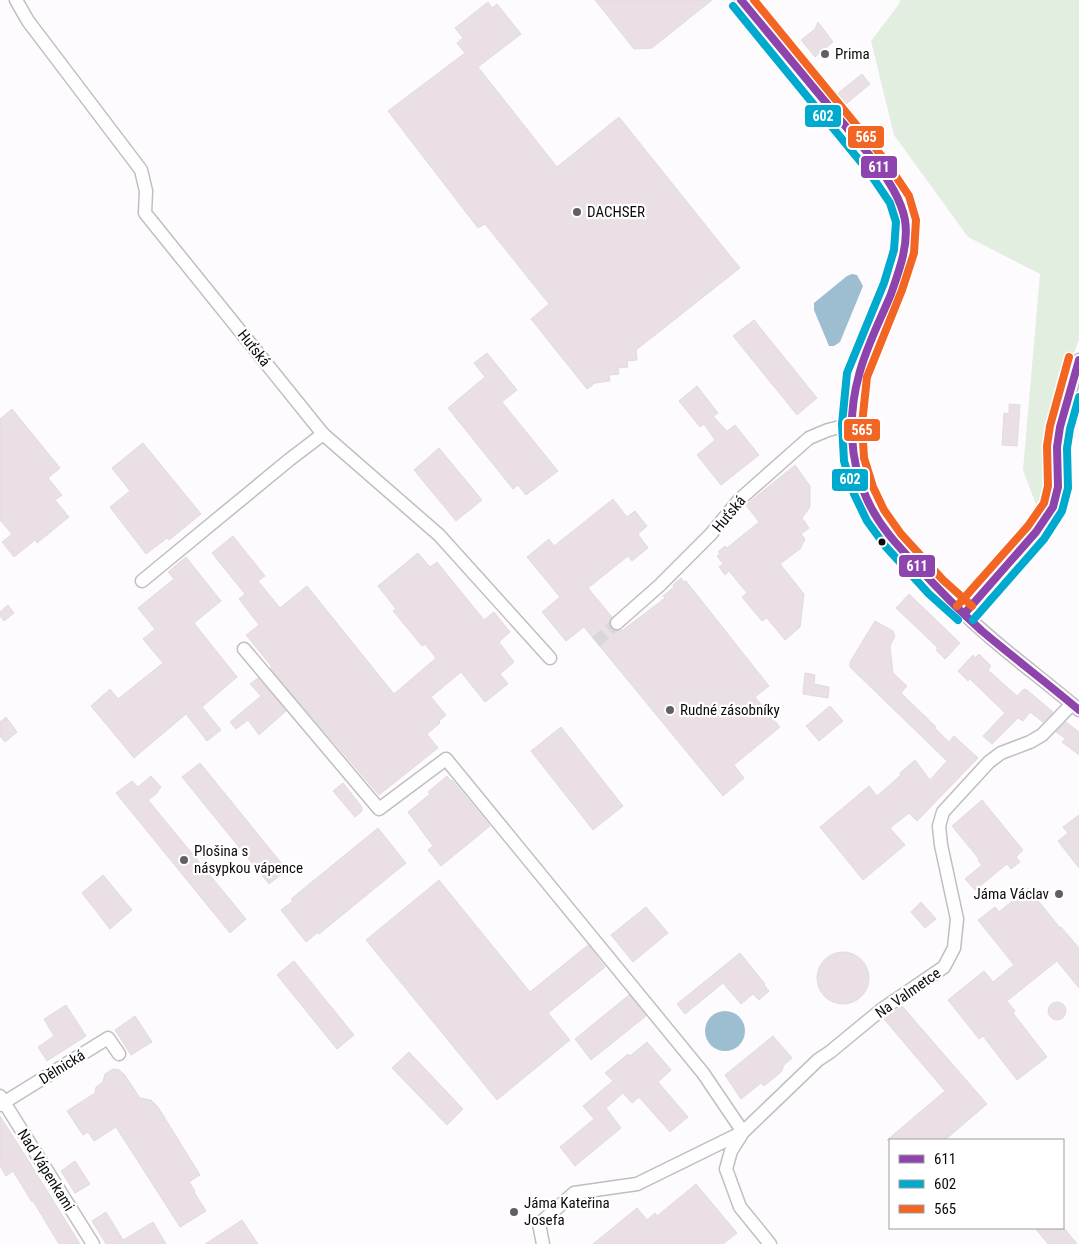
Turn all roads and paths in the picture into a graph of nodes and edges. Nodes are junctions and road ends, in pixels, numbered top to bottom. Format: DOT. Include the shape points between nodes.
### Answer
graph roads {
  1 [pos="16,0"];
  2 [pos="741,0"];
  3 [pos="1079,360"];
  4 [pos="852,424"];
  5 [pos="323,434"];
  6 [pos="142,581"];
  7 [pos="965,613"];
  8 [pos="617,623"];
  9 [pos="244,649"];
  10 [pos="550,658"];
  11 [pos="1076,707"];
  12 [pos="119,1054"];
  13 [pos="1,1101"];
  14 [pos="743,1132"];
  15 [pos="93,1244"];
  16 [pos="543,1244"];
  17 [pos="770,1244"];
  1 -- 5 [label="street, Huťská" via="28,21 141,170 146,191 145,213"];
  2 -- 4 [label="street" via="877,166 899,199 906,221 904,252 857,375"];
  3 -- 7 [label="street" via="1060,427 1058,487 1053,507 1036,532"];
  4 -- 7 [label="street" via="854,460 875,516 936,587"];
  4 -- 8 [label="street, Huťská" via="809,438 739,500 711,534"];
  5 -- 6 [label="street"];
  5 -- 10 [label="street, Huťská" via="439,535"];
  7 -- 11 [label="street"];
  9 -- 14 [label="street" via="378,809 446,759 703,1073"];
  11 -- 14 [label="street, Na Valmetce" via="1042,735 1001,753 989,762 942,812 939,826 941,845 957,919 954,948 944,967 881,1010 818,1060"];
  12 -- 13 [label="street, Dělnická" via="108,1038"];
  13 -- 15 [label="street, Nad Vápenkami"];
  14 -- 16 [label="street" via="637,1184 574,1193 539,1224"];
  14 -- 17 [label="street, Na Valmetce" via="731,1151 726,1169 740,1207"];
}
